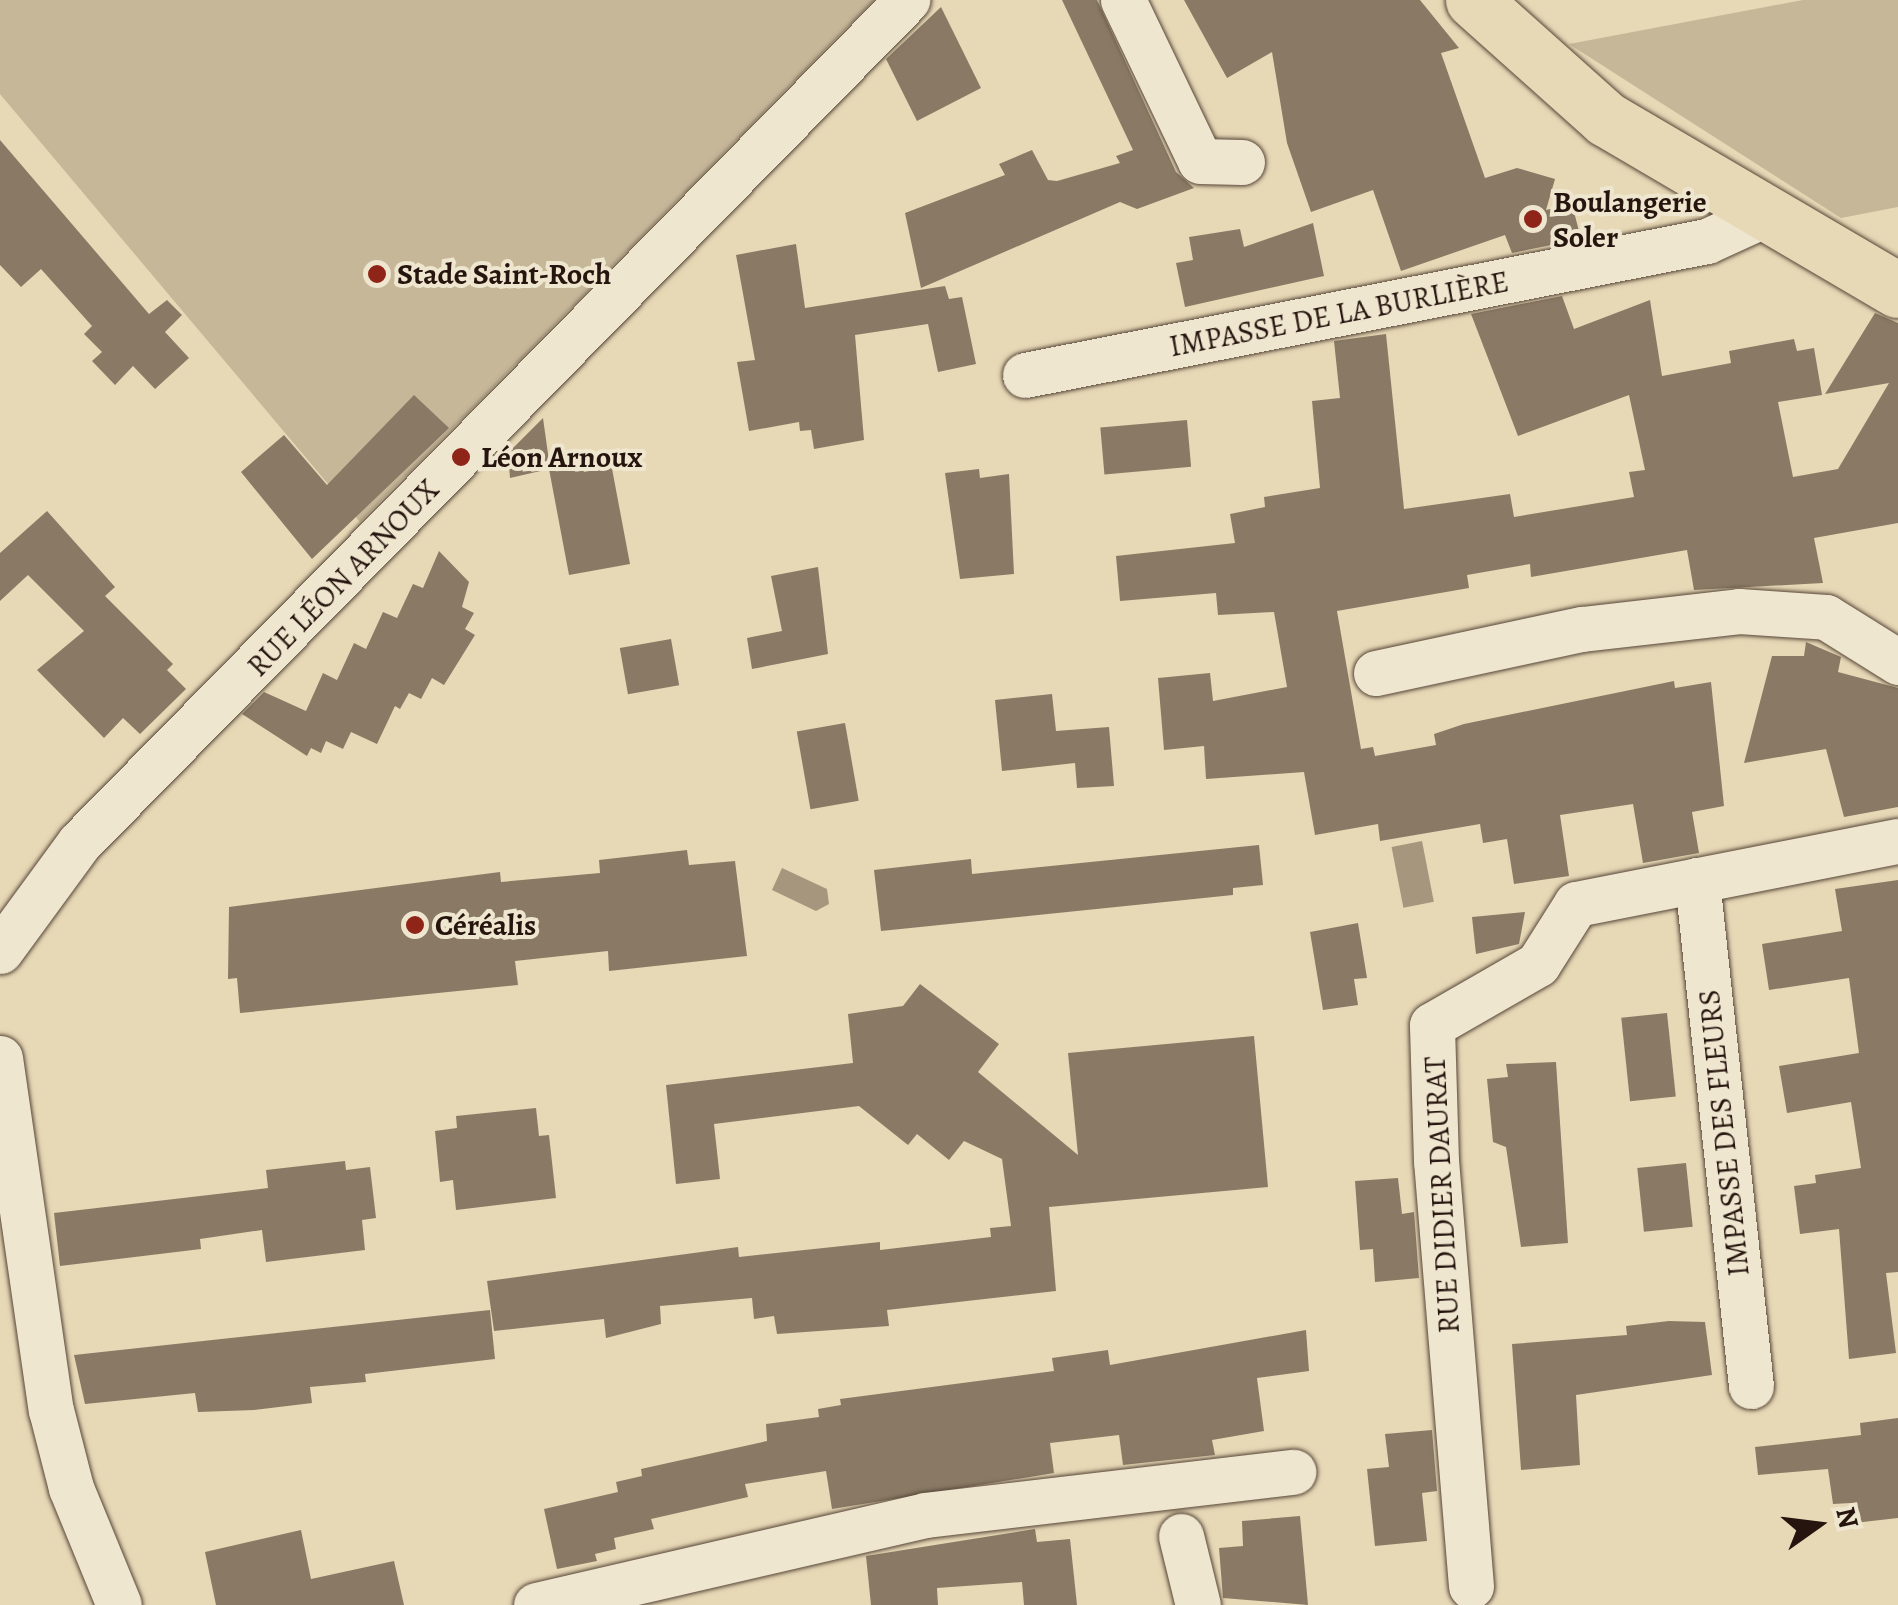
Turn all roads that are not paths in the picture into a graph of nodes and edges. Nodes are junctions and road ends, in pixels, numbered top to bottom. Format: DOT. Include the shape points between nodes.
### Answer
graph roads {
  1 [pos="908,0"];
  2 [pos="1123,0"];
  3 [pos="1473,0"];
  4 [pos="1242,162"];
  5 [pos="1766,214"];
  6 [pos="1898,290"];
  7 [pos="1025,375"];
  8 [pos="1898,662"];
  9 [pos="1376,673"];
  10 [pos="1898,841"];
  11 [pos="1697,880"];
  12 [pos="0,951"];
  13 [pos="0,1058"];
  14 [pos="1751,1386"];
  15 [pos="1293,1472"];
  16 [pos="1181,1536"];
  17 [pos="1471,1586"];
  18 [pos="119,1605"];
  19 [pos="536,1605"];
  20 [pos="1198,1605"];
  1 -- 12 [label="street, RUE LÉON ARNOUX" via="79,842"];
  2 -- 4 [label="street" via="1200,162"];
  3 -- 5 [label="main road" via="1606,118"];
  5 -- 6 [label="main road"];
  5 -- 7 [label="street, IMPASSE DE LA BURLIÈRE" via="1708,242"];
  8 -- 9 [label="street" via="1826,617 1739,611 1582,629"];
  10 -- 11 [label="street, RUE DIDIER DAURAT"];
  11 -- 14 [label="street, IMPASSE DES FLEURS"];
  11 -- 17 [label="street, RUE DIDIER DAURAT" via="1576,904 1538,964 1432,1025 1436,1161"];
  13 -- 18 [label="street" via="50,1410 71,1488"];
  15 -- 19 [label="street" via="925,1515"];
  16 -- 20 [label="street"];
}
